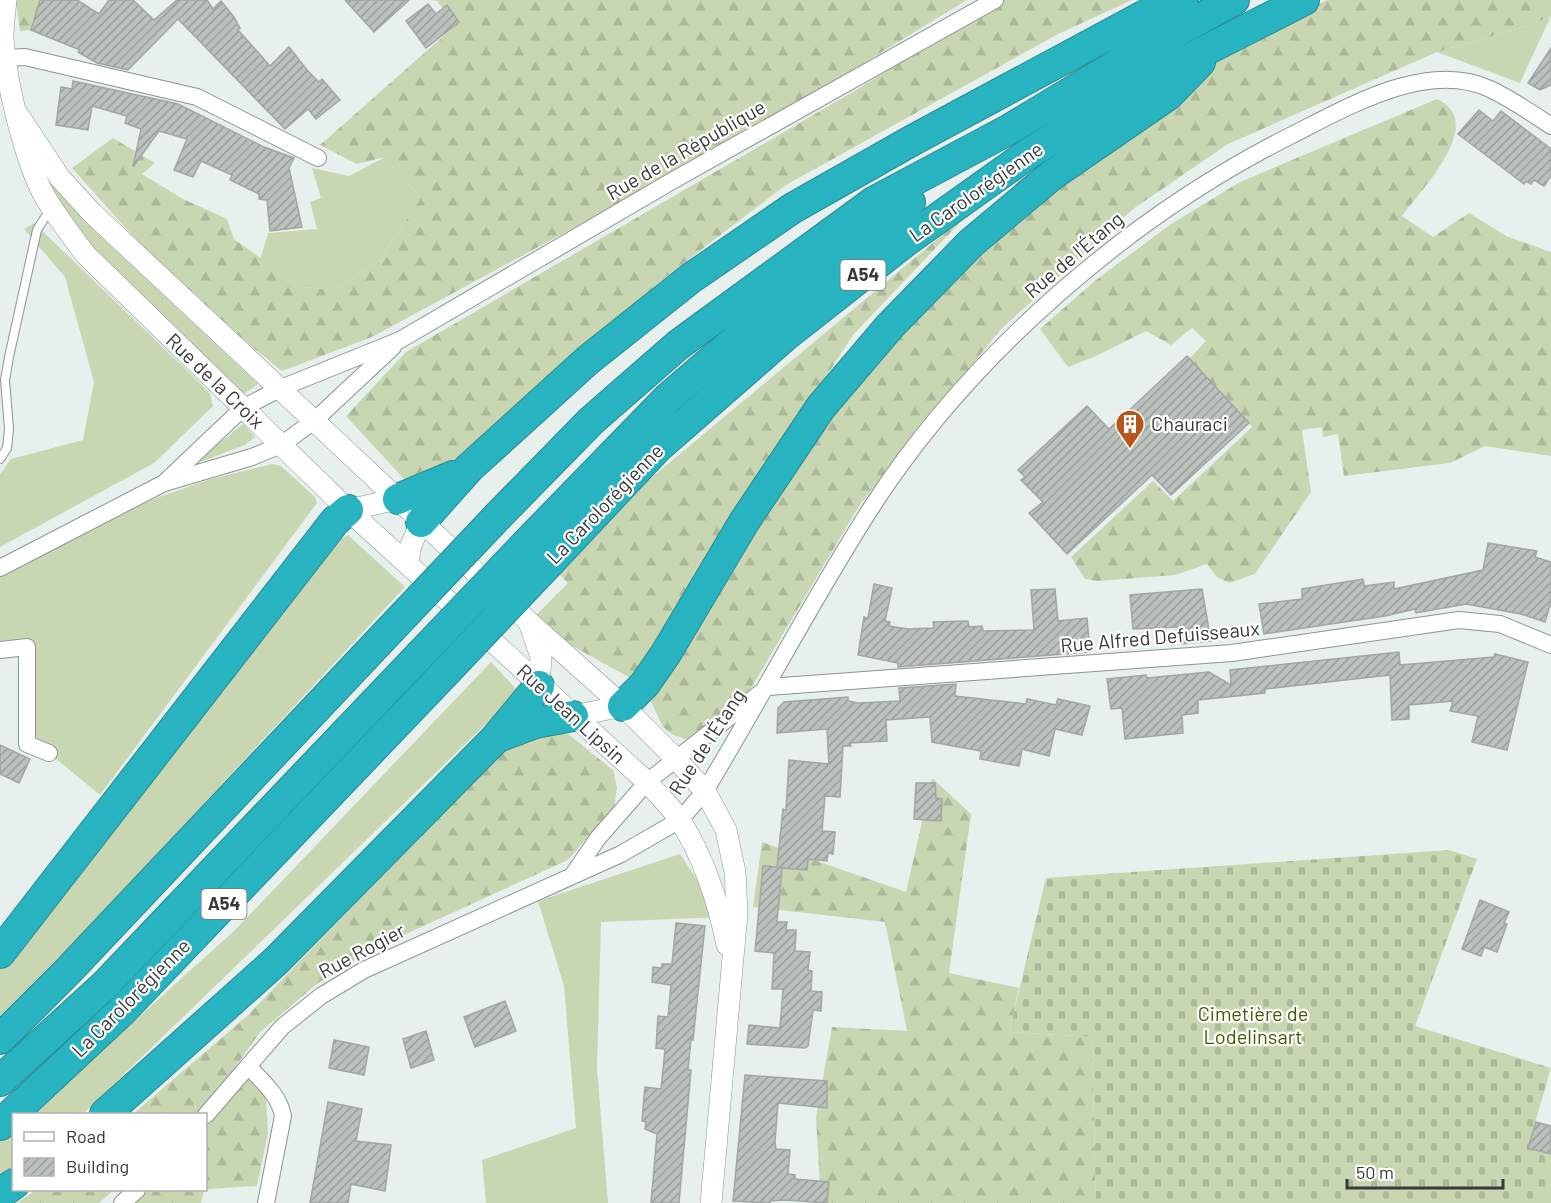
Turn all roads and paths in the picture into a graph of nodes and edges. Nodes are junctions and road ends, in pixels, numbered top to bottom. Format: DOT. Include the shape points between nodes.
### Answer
graph roads {
  1 [pos="6,0"];
  2 [pos="995,0"];
  3 [pos="1183,0"];
  4 [pos="1234,0"];
  5 [pos="1304,0"];
  6 [pos="2,36"];
  7 [pos="1221,40"];
  8 [pos="7,58"];
  9 [pos="19,116"];
  10 [pos="1551,126"];
  11 [pos="1010,129"];
  12 [pos="318,158"];
  13 [pos="52,207"];
  14 [pos="400,340"];
  15 [pos="281,387"];
  16 [pos="243,408"];
  17 [pos="315,420"];
  18 [pos="281,444"];
  19 [pos="0,459"];
  20 [pos="469,468"];
  21 [pos="164,483"];
  22 [pos="398,499"];
  23 [pos="348,510"];
  24 [pos="421,522"];
  25 [pos="408,565"];
  26 [pos="0,568"];
  27 [pos="487,581"];
  28 [pos="460,612"];
  29 [pos="529,622"];
  30 [pos="1551,645"];
  31 [pos="0,650"];
  32 [pos="539,686"];
  33 [pos="768,687"];
  34 [pos="623,706"];
  35 [pos="573,716"];
  36 [pos="495,738"];
  37 [pos="49,753"];
  38 [pos="675,758"];
  39 [pos="647,782"];
  40 [pos="705,791"];
  41 [pos="680,820"];
  42 [pos="574,873"];
  43 [pos="0,953"];
  44 [pos="732,969"];
  45 [pos="0,1039"];
  46 [pos="248,1066"];
  47 [pos="0,1081"];
  48 [pos="13,1113"];
  49 [pos="106,1113"];
  50 [pos="12,1114"];
  51 [pos="207,1114"];
  52 [pos="0,1125"];
  53 [pos="136,1191"];
  54 [pos="122,1203"];
  55 [pos="266,1203"];
  56 [pos="711,1203"];
  1 -- 6 [label="street, Rue de la Croix"];
  2 -- 14 [label="street, Rue de la République" via="672,181"];
  3 -- 20 [label="highway" via="1107,35 793,208 691,278 607,345"];
  4 -- 11 [label="highway, La Carolorégienne / A54"];
  5 -- 7 [label="highway, La Carolorégienne / A54"];
  6 -- 8 [label="street, Rue de la Croix"];
  7 -- 34 [label="highway" via="1168,95 1052,175 971,243 890,326 821,407 744,522 665,655"];
  7 -- 48 [label="highway, La Carolorégienne / A54, bridge" via="1136,86 1028,154 897,248 785,336 657,448 123,1010"];
  8 -- 9 [label="street, Rue de la Croix"];
  8 -- 12 [label="street" via="25,57 197,97"];
  9 -- 13 [label="street, Rue de la Croix" via="29,157"];
  9 -- 15 [label="street, Rue de la Croix" via="60,178 92,213"];
  10 -- 33 [label="street, Rue de l'Étang" via="1489,88 1453,80 1418,83 1374,94 1257,153 1145,223 1036,314 952,401 874,504"];
  11 -- 45 [label="highway, La Carolorégienne / A54, bridge" via="875,201 678,345 591,421"];
  11 -- 47 [label="highway, La Carolorégienne / A54, bridge" via="882,223 668,398 105,985"];
  13 -- 16 [label="street, Rue de la Croix" via="85,254"];
  13 -- 19 [label="lane" via="37,230 9,357 5,380 9,429 7,448"];
  14 -- 15 [label="street, Rue de la République"];
  14 -- 17 [label="street, Rue de la République"];
  15 -- 16 [label="street, Rue de la République"];
  15 -- 17 [label="street, Rue de la Croix"];
  16 -- 18 [label="street, Rue de la Croix"];
  16 -- 21 [label="street, Rue de la République"];
  17 -- 18 [label="street, Rue de la République"];
  17 -- 22 [label="street, Rue de la Croix"];
  18 -- 21 [label="street, Rue de la République" via="252,457"];
  18 -- 23 [label="street, Rue de la Croix"];
  20 -- 22 [label="highway"];
  20 -- 24 [label="highway"];
  21 -- 26 [label="street, Rue de la République"];
  22 -- 23 [label="street"];
  22 -- 24 [label="street, Rue de la Croix"];
  23 -- 25 [label="street, Rue de la Croix"];
  23 -- 43 [label="highway" via="335,521"];
  24 -- 25 [label="street" via="412,541"];
  24 -- 27 [label="street, Rue de la Croix"];
  25 -- 28 [label="street, Rue de la Croix"];
  27 -- 29 [label="street, Rue Jean Lipsin"];
  28 -- 32 [label="street, Rue Jean Lipsin"];
  29 -- 32 [label="street" via="541,657"];
  29 -- 34 [label="street, Rue Jean Lipsin"];
  30 -- 33 [label="street, Rue Alfred Defuisseaux" via="1500,624 1459,620 1232,653"];
  31 -- 37 [label="street" via="27,647 27,744"];
  32 -- 35 [label="street, Rue Jean Lipsin"];
  32 -- 36 [label="highway"];
  33 -- 38 [label="street, Rue de l'Étang"];
  33 -- 40 [label="street, Rue de l'Étang"];
  34 -- 35 [label="street"];
  34 -- 38 [label="street, Rue Jean Lipsin"];
  35 -- 36 [label="highway" via="535,723"];
  35 -- 39 [label="street, Rue Jean Lipsin"];
  36 -- 49 [label="highway" via="276,961"];
  38 -- 39 [label="street, Rue de l'Étang"];
  38 -- 40 [label="street, Rue Jean Lipsin"];
  39 -- 41 [label="street, Rue Jean Lipsin"];
  39 -- 42 [label="street" via="598,838"];
  40 -- 41 [label="street, Rue de l'Étang"];
  40 -- 44 [label="street, Rue Jean Lipsin" via="726,830 735,872 737,913"];
  41 -- 42 [label="street, Rue Rogier" via="621,854"];
  41 -- 44 [label="street, Rue Jean Lipsin" via="702,859 719,906"];
  42 -- 46 [label="street, Rue Rogier" via="364,970 321,996 282,1027"];
  44 -- 56 [label="street, Rue Jean Lipsin"];
  46 -- 51 [label="street, Rue Rogier"];
  46 -- 55 [label="street" via="281,1104 283,1116"];
  50 -- 52 [label="highway, La Carolorégienne / A54, bridge"];
  53 -- 54 [label="street"];
}
